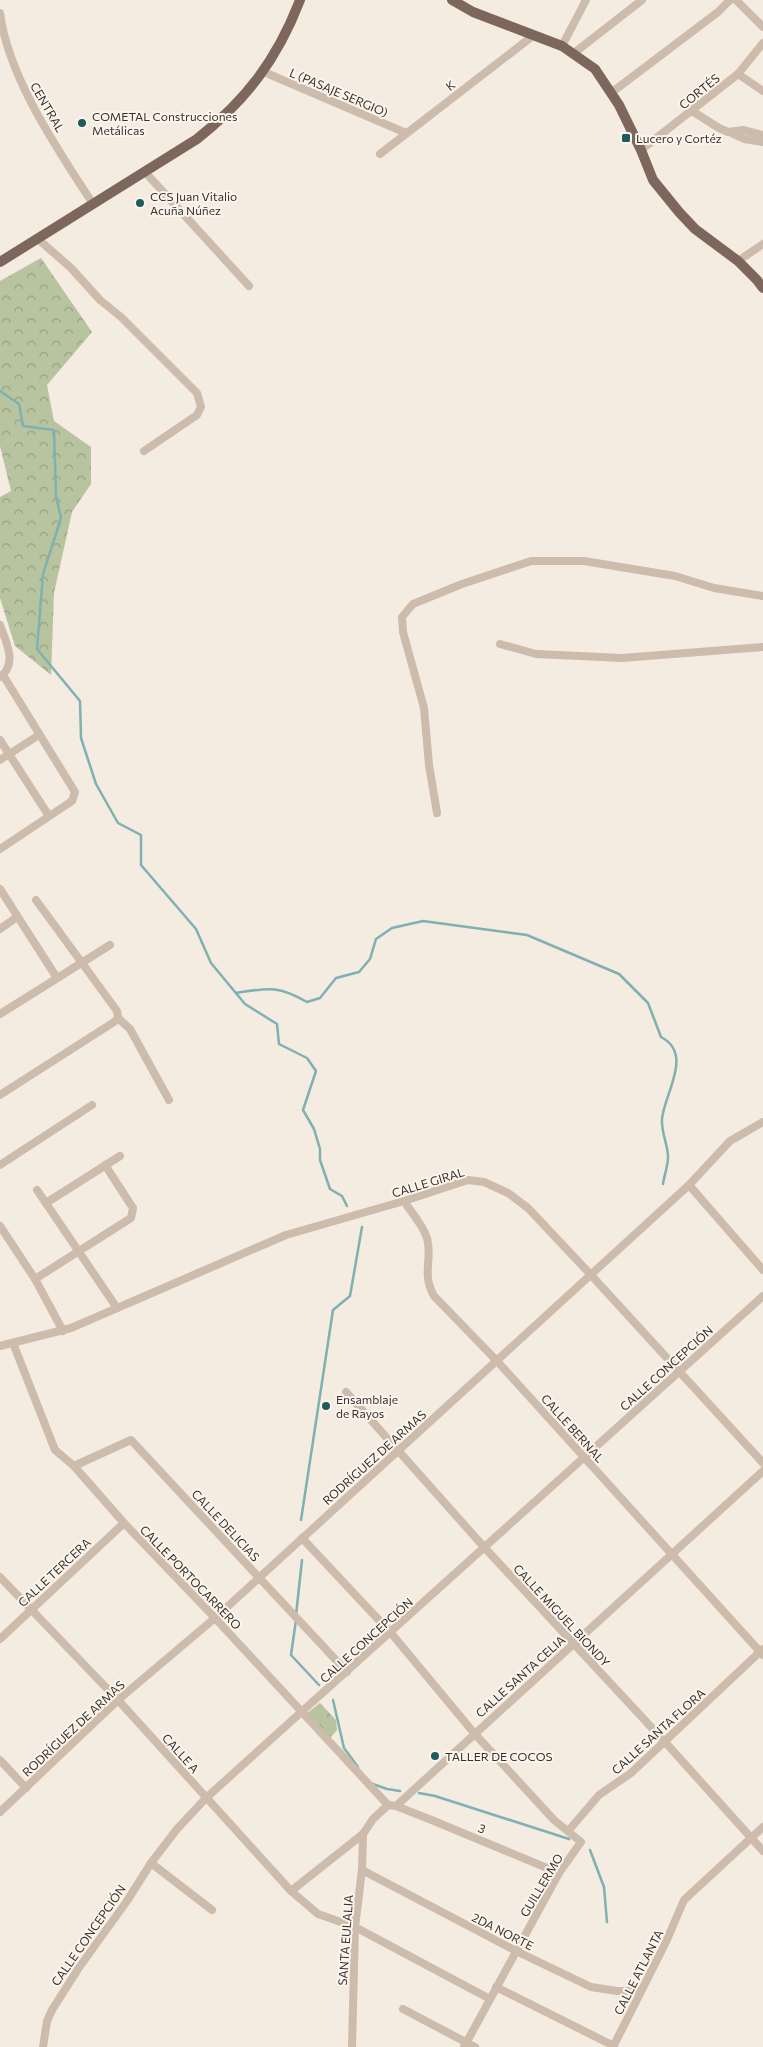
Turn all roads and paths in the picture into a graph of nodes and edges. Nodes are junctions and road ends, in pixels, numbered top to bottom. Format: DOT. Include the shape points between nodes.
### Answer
graph roads {
  1 [pos="300,0"];
  2 [pos="452,0"];
  3 [pos="586,0"];
  4 [pos="642,0"];
  5 [pos="730,0"];
  6 [pos="736,0"];
  7 [pos="0,13"];
  8 [pos="763,27"];
  9 [pos="534,35"];
  10 [pos="763,43"];
  11 [pos="562,46"];
  12 [pos="574,53"];
  13 [pos="264,72"];
  14 [pos="738,74"];
  15 [pos="763,91"];
  16 [pos="611,93"];
  17 [pos="692,111"];
  18 [pos="406,132"];
  19 [pos="728,132"];
  20 [pos="763,135"];
  21 [pos="763,142"];
  22 [pos="641,150"];
  23 [pos="380,154"];
  24 [pos="145,172"];
  25 [pos="93,204"];
  26 [pos="38,239"];
  27 [pos="763,244"];
  28 [pos="738,261"];
  29 [pos="0,262"];
  30 [pos="249,286"];
  31 [pos="763,288"];
  32 [pos="144,451"];
  33 [pos="763,596"];
  34 [pos="0,625"];
  35 [pos="500,644"];
  36 [pos="763,647"];
  37 [pos="2,676"];
  38 [pos="39,735"];
  39 [pos="0,740"];
  40 [pos="10,754"];
  41 [pos="0,760"];
  42 [pos="437,813"];
  43 [pos="49,816"];
  44 [pos="0,849"];
  45 [pos="0,889"];
  46 [pos="36,900"];
  47 [pos="17,917"];
  48 [pos="0,929"];
  49 [pos="110,945"];
  50 [pos="82,964"];
  51 [pos="57,978"];
  52 [pos="0,1014"];
  53 [pos="116,1020"];
  54 [pos="0,1096"];
  55 [pos="169,1100"];
  56 [pos="92,1105"];
  57 [pos="763,1122"];
  58 [pos="120,1156"];
  59 [pos="0,1166"];
  60 [pos="105,1166"];
  61 [pos="689,1186"];
  62 [pos="37,1190"];
  63 [pos="404,1201"];
  64 [pos="46,1203"];
  65 [pos="0,1226"];
  66 [pos="79,1252"];
  67 [pos="763,1270"];
  68 [pos="591,1275"];
  69 [pos="36,1279"];
  70 [pos="763,1296"];
  71 [pos="117,1308"];
  72 [pos="63,1331"];
  73 [pos="13,1343"];
  74 [pos="0,1346"];
  75 [pos="498,1360"];
  76 [pos="678,1371"];
  77 [pos="346,1392"];
  78 [pos="399,1450"];
  79 [pos="584,1458"];
  80 [pos="763,1463"];
  81 [pos="74,1466"];
  82 [pos="763,1471"];
  83 [pos="124,1523"];
  84 [pos="302,1538"];
  85 [pos="484,1547"];
  86 [pos="673,1553"];
  87 [pos="0,1577"];
  88 [pos="259,1577"];
  89 [pos="31,1609"];
  90 [pos="215,1618"];
  91 [pos="391,1633"];
  92 [pos="0,1639"];
  93 [pos="572,1643"];
  94 [pos="762,1652"];
  95 [pos="347,1672"];
  96 [pos="118,1700"];
  97 [pos="302,1712"];
  98 [pos="474,1733"];
  99 [pos="665,1742"];
  100 [pos="0,1760"];
  101 [pos="26,1788"];
  102 [pos="206,1798"];
  103 [pos="392,1806"];
  104 [pos="0,1812"];
  105 [pos="763,1827"];
  106 [pos="569,1830"];
  107 [pos="363,1834"];
  108 [pos="751,1838"];
  109 [pos="763,1851"];
  110 [pos="151,1863"];
  111 [pos="362,1870"];
  112 [pos="559,1873"];
  113 [pos="291,1891"];
  114 [pos="212,1910"];
  115 [pos="355,1926"];
  116 [pos="516,1951"];
  117 [pos="496,1987"];
  118 [pos="640,1991"];
  119 [pos="490,1999"];
  120 [pos="403,2009"];
  121 [pos="466,2045"];
  122 [pos="613,2046"];
  123 [pos="43,2047"];
  124 [pos="352,2047"];
  125 [pos="475,2047"];
  1 -- 13 [label="main road"];
  2 -- 9 [label="main road" via="473,12"];
  3 -- 11 [label="street"];
  4 -- 12 [label="street"];
  5 -- 16 [label="street"];
  6 -- 8 [label="street"];
  7 -- 25 [label="street, CENTRAL" via="19,79"];
  9 -- 11 [label="main road"];
  9 -- 18 [label="street, K"];
  10 -- 14 [label="street, CORTÉS"];
  11 -- 12 [label="main road"];
  12 -- 16 [label="main road" via="595,69"];
  13 -- 18 [label="street, L (PASAJE SERGIO)"];
  13 -- 24 [label="main road" via="212,127"];
  14 -- 15 [label="street"];
  14 -- 17 [label="street, CORTÉS"];
  16 -- 22 [label="main road"];
  17 -- 19 [label="street"];
  17 -- 22 [label="street, CORTÉS"];
  18 -- 23 [label="street, K"];
  19 -- 20 [label="street" via="743,130"];
  19 -- 21 [label="street"];
  22 -- 28 [label="main road" via="653,180 679,212 695,229"];
  24 -- 25 [label="main road"];
  24 -- 30 [label="street"];
  25 -- 26 [label="main road"];
  26 -- 29 [label="main road"];
  26 -- 32 [label="street" via="197,394 201,407 197,415"];
  27 -- 28 [label="street"];
  28 -- 31 [label="main road"];
  33 -- 42 [label="street" via="602,564 531,560 413,604 402,617 403,632 424,708"];
  34 -- 37 [label="street" via="10,650 9,663"];
  35 -- 36 [label="street" via="536,654 622,658"];
  37 -- 38 [label="street"];
  38 -- 40 [label="street"];
  38 -- 43 [label="street" via="75,792 72,801"];
  39 -- 40 [label="street"];
  40 -- 41 [label="street"];
  40 -- 43 [label="street"];
  43 -- 44 [label="street"];
  45 -- 47 [label="street"];
  46 -- 50 [label="street"];
  47 -- 48 [label="street"];
  47 -- 51 [label="street"];
  49 -- 50 [label="street"];
  50 -- 51 [label="street"];
  50 -- 53 [label="street" via="117,1011"];
  51 -- 52 [label="street"];
  53 -- 54 [label="street"];
  53 -- 55 [label="street" via="130,1029"];
  56 -- 59 [label="street"];
  57 -- 61 [label="street, RODRÍGUEZ DE ARMAS" via="730,1141"];
  58 -- 60 [label="street"];
  60 -- 64 [label="street"];
  60 -- 66 [label="street" via="132,1208 130,1218"];
  61 -- 67 [label="street"];
  61 -- 68 [label="street, RODRÍGUEZ DE ARMAS"];
  62 -- 64 [label="street"];
  63 -- 68 [label="street, CALLE GIRAL" via="468,1180 484,1182 508,1193 528,1208"];
  63 -- 71 [label="street, CALLE GIRAL" via="286,1235"];
  63 -- 75 [label="street, CALLE BERNAL" via="427,1237 428,1286 434,1296"];
  64 -- 66 [label="street"];
  65 -- 69 [label="street"];
  66 -- 69 [label="street"];
  66 -- 71 [label="street"];
  68 -- 75 [label="street, RODRÍGUEZ DE ARMAS"];
  68 -- 76 [label="street, CALLE GIRAL"];
  69 -- 72 [label="street"];
  70 -- 76 [label="street, CALLE CONCEPCIÓN"];
  71 -- 72 [label="street, CALLE GIRAL"];
  72 -- 73 [label="street, CALLE GIRAL"];
  73 -- 74 [label="street, CALLE GIRAL"];
  73 -- 81 [label="street, CALLE PORTOCARRERO" via="51,1444"];
  75 -- 78 [label="street, RODRÍGUEZ DE ARMAS"];
  75 -- 79 [label="street, CALLE BERNAL"];
  76 -- 79 [label="street, CALLE CONCEPCIÓN"];
  76 -- 80 [label="street, CALLE GIRAL"];
  77 -- 78 [label="street, CALLE MIGUEL BIONDY"];
  78 -- 84 [label="street, RODRÍGUEZ DE ARMAS"];
  78 -- 85 [label="street, CALLE MIGUEL BIONDY"];
  79 -- 85 [label="street, CALLE CONCEPCIÓN"];
  79 -- 86 [label="street, CALLE BERNAL"];
  81 -- 83 [label="street, CALLE PORTOCARRERO"];
  81 -- 88 [label="street, CALLE DELICIAS" via="131,1440"];
  82 -- 86 [label="street, CALLE SANTA CELIA"];
  83 -- 89 [label="street, CALLE TERCERA"];
  83 -- 90 [label="street, CALLE PORTOCARRERO"];
  84 -- 88 [label="street, RODRÍGUEZ DE ARMAS"];
  84 -- 91 [label="street"];
  85 -- 91 [label="street, CALLE CONCEPCIÓN"];
  85 -- 93 [label="street, CALLE MIGUEL BIONDY"];
  86 -- 93 [label="street, CALLE SANTA CELIA"];
  86 -- 94 [label="street, CALLE BERNAL"];
  87 -- 89 [label="street, CALLE A"];
  88 -- 90 [label="street, RODRÍGUEZ DE ARMAS"];
  88 -- 95 [label="street, CALLE DELICIAS"];
  89 -- 92 [label="street, CALLE TERCERA"];
  89 -- 96 [label="street, CALLE A"];
  90 -- 96 [label="street, RODRÍGUEZ DE ARMAS"];
  90 -- 97 [label="street, CALLE PORTOCARRERO"];
  91 -- 95 [label="street, CALLE CONCEPCIÓN"];
  91 -- 98 [label="street"];
  93 -- 98 [label="street, CALLE SANTA CELIA"];
  93 -- 99 [label="street, CALLE MIGUEL BIONDY"];
  94 -- 99 [label="street, CALLE SANTA FLORA"];
  95 -- 97 [label="street, CALLE CONCEPCIÓN"];
  96 -- 101 [label="street, RODRÍGUEZ DE ARMAS"];
  96 -- 102 [label="street, CALLE A"];
  97 -- 102 [label="street, CALLE CONCEPCIÓN"];
  97 -- 103 [label="street, CALLE PORTOCARRERO"];
  98 -- 103 [label="street, CALLE SANTA CELIA"];
  98 -- 106 [label="street" via="554,1820"];
  99 -- 106 [label="street, CALLE SANTA FLORA" via="631,1773 598,1795"];
  99 -- 108 [label="street, CALLE MIGUEL BIONDY"];
  100 -- 101 [label="street"];
  101 -- 104 [label="street, RODRÍGUEZ DE ARMAS"];
  102 -- 110 [label="street, CALLE CONCEPCIÓN"];
  102 -- 113 [label="street, CALLE A"];
  103 -- 107 [label="street, CALLE SANTA CELIA" via="373,1819"];
  103 -- 112 [label="street, 3"];
  105 -- 108 [label="street, CALLE ATLANTA"];
  106 -- 112 [label="street, GUILLERMO" via="581,1842"];
  107 -- 111 [label="street, SANTA EULALIA"];
  107 -- 113 [label="street, CALLE SANTA CELIA"];
  108 -- 109 [label="street, CALLE MIGUEL BIONDY"];
  108 -- 118 [label="street, CALLE ATLANTA" via="688,1896"];
  110 -- 114 [label="street"];
  110 -- 123 [label="street, CALLE CONCEPCIÓN" via="52,2010"];
  111 -- 115 [label="street, SANTA EULALIA"];
  111 -- 116 [label="street, 2DA NORTE"];
  112 -- 116 [label="street, GUILLERMO"];
  113 -- 115 [label="street, CALLE A" via="318,1914"];
  115 -- 119 [label="street, CALLE A"];
  115 -- 124 [label="street, SANTA EULALIA"];
  116 -- 117 [label="street, GUILLERMO"];
  116 -- 118 [label="street, 2DA NORTE" via="597,1989"];
  117 -- 119 [label="street, GUILLERMO"];
  117 -- 122 [label="street"];
  118 -- 122 [label="street, CALLE ATLANTA"];
  119 -- 121 [label="street, GUILLERMO"];
  120 -- 121 [label="street"];
  121 -- 125 [label="street"];
}
